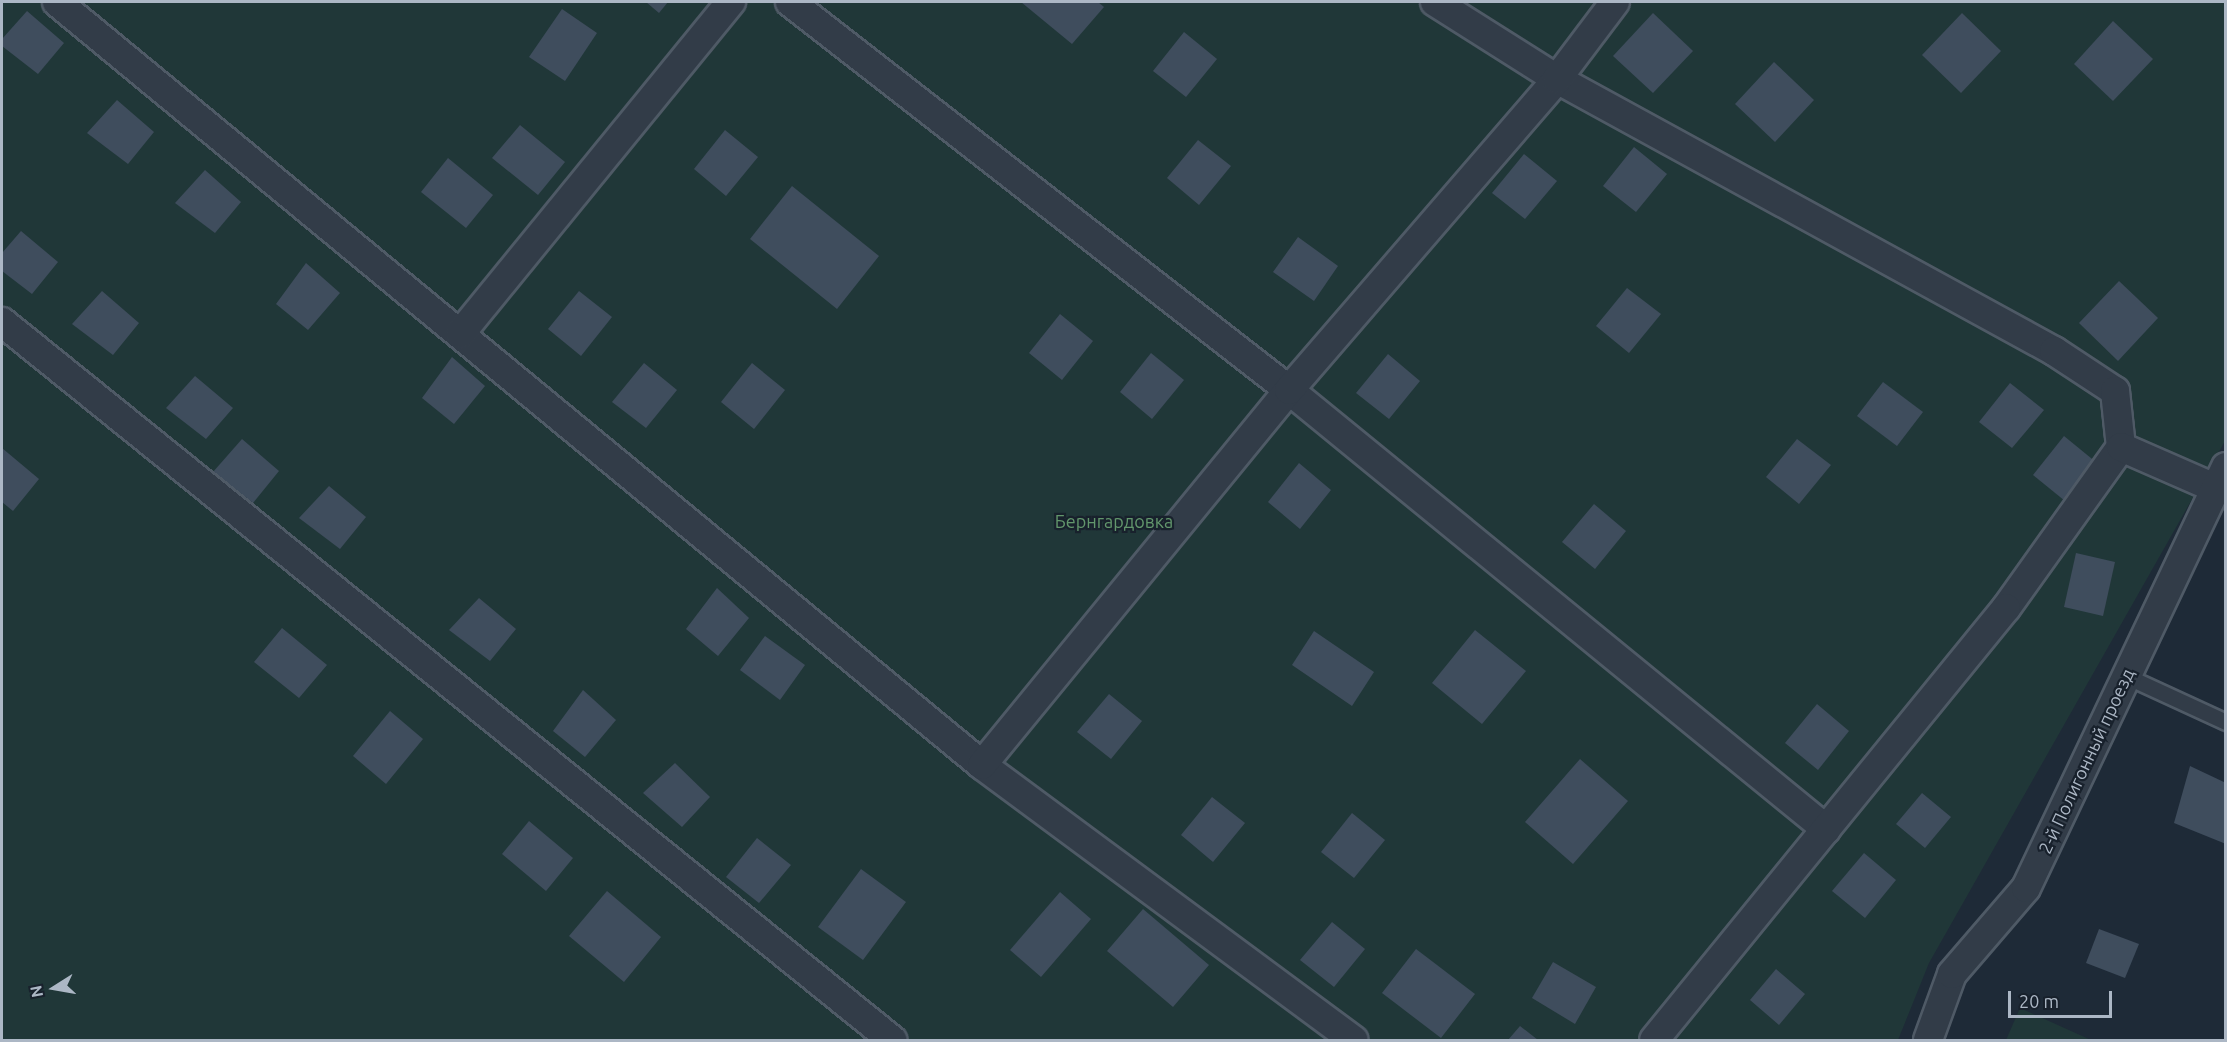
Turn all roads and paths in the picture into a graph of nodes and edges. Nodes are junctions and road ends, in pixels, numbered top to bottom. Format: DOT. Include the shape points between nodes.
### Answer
graph roads {
  1 [pos="57,2"];
  2 [pos="731,2"];
  3 [pos="790,2"];
  4 [pos="1435,2"];
  5 [pos="1615,2"];
  6 [pos="1557,79"];
  7 [pos="2,322"];
  8 [pos="460,334"];
  9 [pos="1288,390"];
  10 [pos="2121,447"];
  11 [pos="2220,478"];
  12 [pos="2126,676"];
  13 [pos="2226,722"];
  14 [pos="982,765"];
  15 [pos="1826,829"];
  16 [pos="892,1041"];
  17 [pos="1353,1041"];
  18 [pos="1654,1041"];
  19 [pos="1928,1041"];
  1 -- 8 [label="street"];
  2 -- 8 [label="street"];
  3 -- 9 [label="street"];
  4 -- 6 [label="street"];
  5 -- 6 [label="street"];
  6 -- 9 [label="street"];
  6 -- 10 [label="street" via="2054,351 2115,391"];
  7 -- 16 [label="street"];
  8 -- 14 [label="street"];
  9 -- 14 [label="street"];
  9 -- 15 [label="street"];
  10 -- 11 [label="street"];
  10 -- 15 [label="street" via="2006,608"];
  11 -- 12 [label="street, 2-й Полигонный проезд"];
  12 -- 13 [label="lane"];
  12 -- 19 [label="street, 2-й Полигонный проезд" via="2026,888 1952,974"];
  14 -- 17 [label="street"];
  15 -- 18 [label="street"];
}
